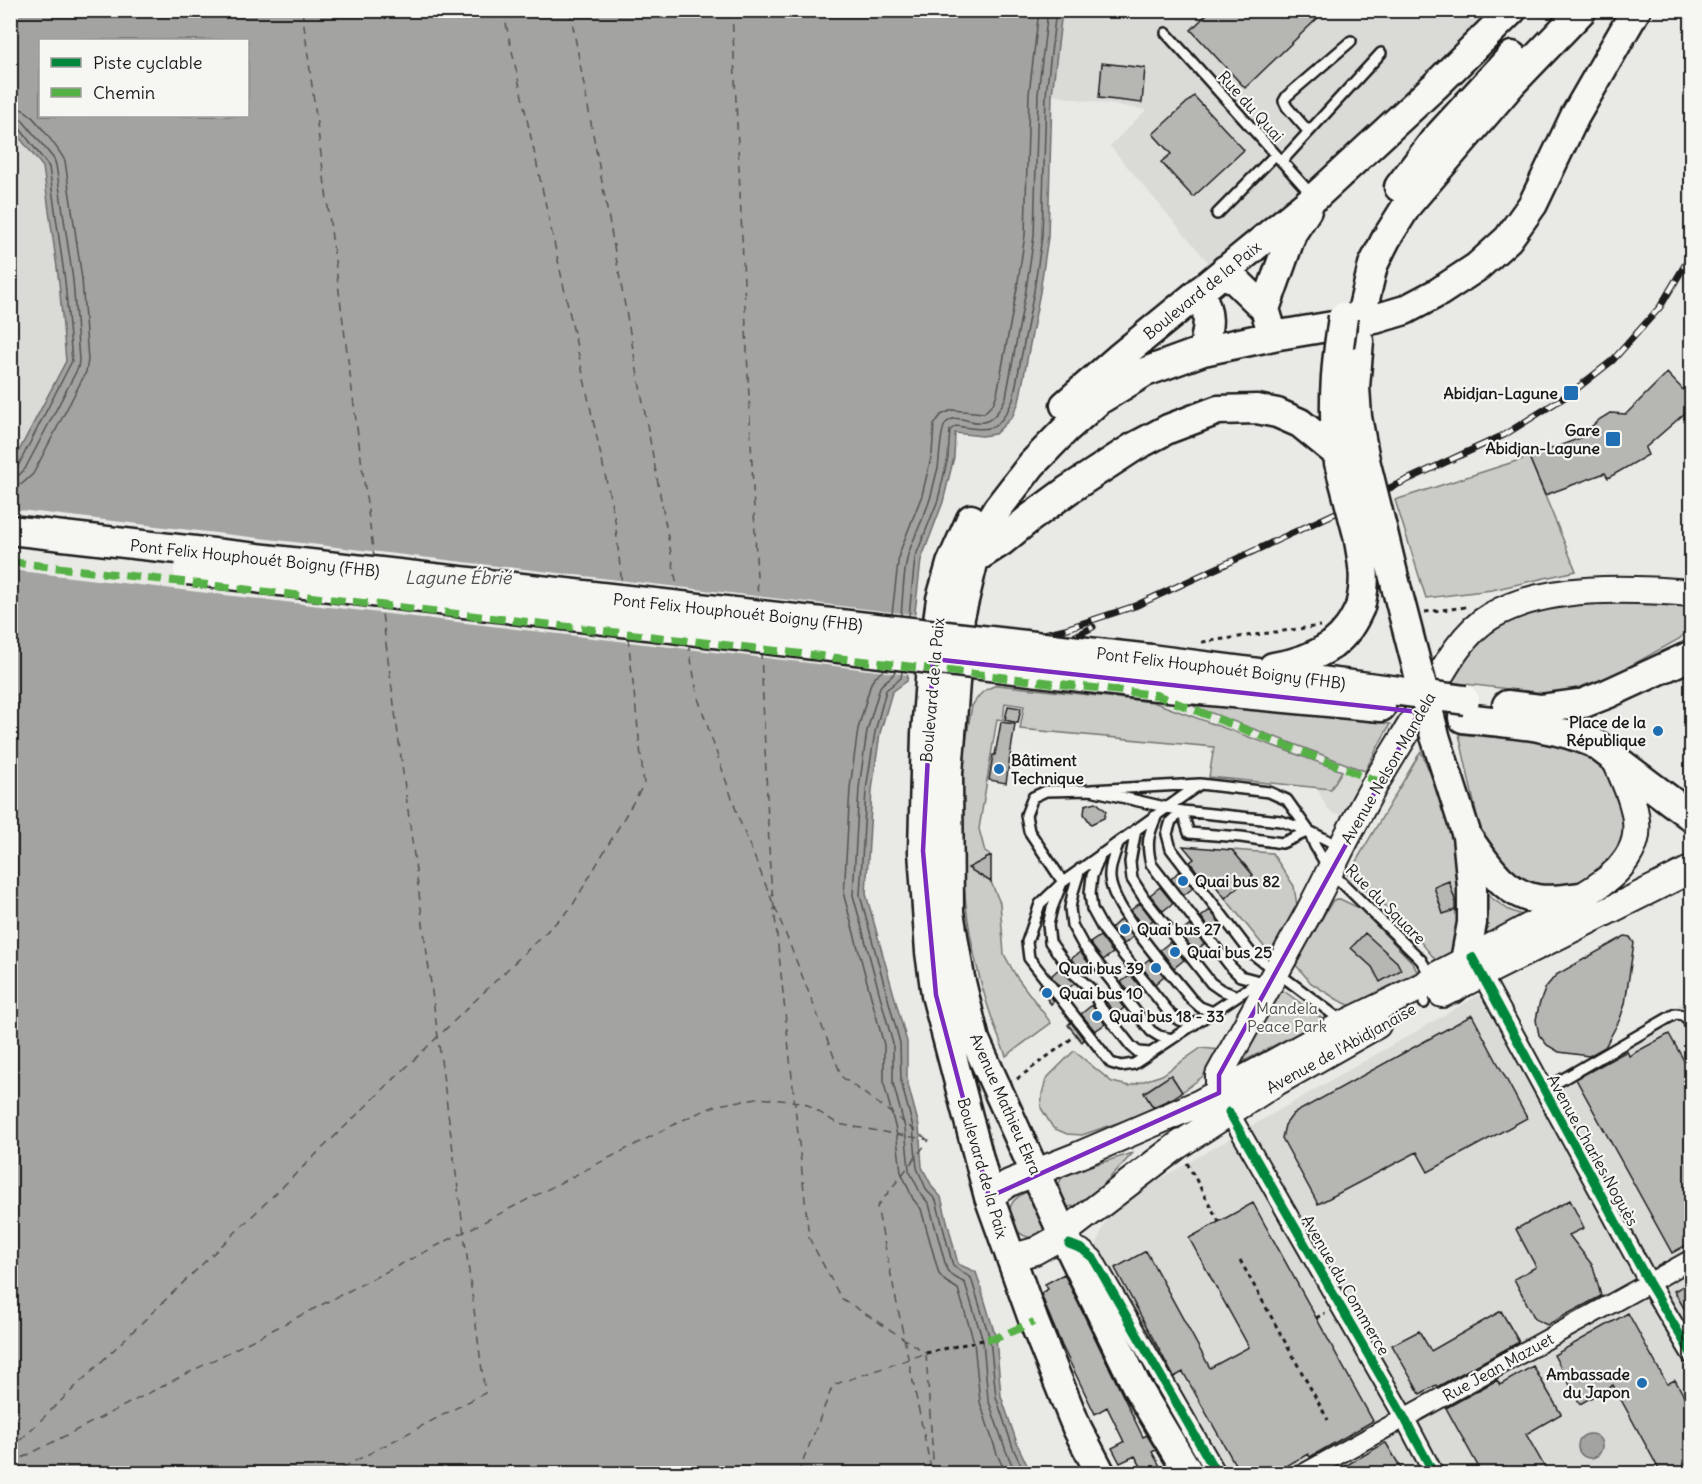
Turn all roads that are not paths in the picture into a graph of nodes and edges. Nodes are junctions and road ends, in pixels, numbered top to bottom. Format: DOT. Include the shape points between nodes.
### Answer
graph roads {
  1 [pos="1512,10"];
  2 [pos="1554,10"];
  3 [pos="1582,10"];
  4 [pos="1636,10"];
  5 [pos="1166,33"];
  6 [pos="1352,41"];
  7 [pos="1381,53"];
  8 [pos="1308,131"];
  9 [pos="1278,158"];
  10 [pos="1314,198"];
  11 [pos="1217,214"];
  12 [pos="1225,270"];
  13 [pos="1200,291"];
  14 [pos="1265,309"];
  15 [pos="1352,315"];
  16 [pos="1273,336"];
  17 [pos="1203,351"];
  18 [pos="1348,460"];
  19 [pos="10,530"];
  20 [pos="1370,531"];
  21 [pos="10,549"];
  22 [pos="974,559"];
  23 [pos="1692,588"];
  24 [pos="1665,591"];
  25 [pos="1692,593"];
  26 [pos="1692,655"];
  27 [pos="1250,671"];
  28 [pos="1149,672"];
  29 [pos="1398,700"];
  30 [pos="953,702"];
  31 [pos="1464,709"];
  32 [pos="1616,761"];
  33 [pos="1200,784"];
  34 [pos="1091,790"];
  35 [pos="1168,807"];
  36 [pos="1182,811"];
  37 [pos="1157,815"];
  38 [pos="1692,817"];
  39 [pos="1136,830"];
  40 [pos="1309,831"];
  41 [pos="1467,836"];
  42 [pos="1119,842"];
  43 [pos="1342,848"];
  44 [pos="1101,854"];
  45 [pos="1080,869"];
  46 [pos="1692,869"];
  47 [pos="1330,871"];
  48 [pos="1063,882"];
  49 [pos="1580,897"];
  50 [pos="1472,964"];
  51 [pos="1268,976"];
  52 [pos="1454,988"];
  53 [pos="1424,994"];
  54 [pos="1237,996"];
  55 [pos="1213,1012"];
  56 [pos="1195,1024"];
  57 [pos="1692,1028"];
  58 [pos="1350,1030"];
  59 [pos="1172,1039"];
  60 [pos="1150,1053"];
  61 [pos="1544,1090"];
  62 [pos="1224,1102"];
  63 [pos="1036,1172"];
  64 [pos="988,1197"];
  65 [pos="1066,1239"];
  66 [pos="1010,1258"];
  67 [pos="1692,1259"];
  68 [pos="1649,1283"];
  69 [pos="1692,1355"];
  70 [pos="1405,1419"];
  71 [pos="1101,1473"];
  72 [pos="1189,1473"];
  73 [pos="1217,1473"];
  74 [pos="1303,1473"];
  75 [pos="1434,1473"];
  1 -- 10 [label="main road, Boulevard de la Paix"];
  2 -- 15 [label="main road" via="1441,133 1388,201 1357,265"];
  3 -- 15 [label="main road" via="1512,83 1408,204 1386,239"];
  4 -- 16 [label="main road, Boulevard de la Paix" via="1575,116 1533,204 1508,238 1477,267 1405,310 1375,319"];
  5 -- 9 [label="lane, Rue du Quai"];
  6 -- 8 [label="lane" via="1284,101"];
  7 -- 8 [label="lane"];
  8 -- 9 [label="lane"];
  9 -- 10 [label="lane, Rue du Quai"];
  9 -- 11 [label="lane"];
  10 -- 12 [label="main road, Boulevard de la Paix"];
  10 -- 14 [label="main road" via="1292,233"];
  12 -- 13 [label="main road, Boulevard de la Paix"];
  12 -- 14 [label="main road"];
  13 -- 17 [label="main road" via="1208,309"];
  13 -- 64 [label="main road, Boulevard de la Paix" via="1059,410 1018,453 982,498 966,527 942,599 926,734 926,903 936,995"];
  14 -- 16 [label="main road"];
  15 -- 18 [label="main road" via="1349,343 1357,417"];
  16 -- 17 [label="main road, Boulevard de la Paix"];
  17 -- 22 [label="main road, Boulevard de la Paix" via="1145,372 1100,400 1066,429 998,508"];
  18 -- 20 [label="main road, bridge"];
  18 -- 22 [label="main road" via="1300,423 1277,413 1218,410 1134,447"];
  19 -- 28 [label="main road, Pont Felix Houphouét Boigny (FHB), bridge"];
  20 -- 27 [label="main road, bridge" via="1365,589 1344,635 1328,635 1310,658"];
  20 -- 41 [label="main road, bridge" via="1397,590 1435,736"];
  21 -- 28 [label="main road, Pont Felix Houphouét Boigny (FHB), bridge"];
  22 -- 30 [label="main road, Boulevard de la Paix" via="960,617"];
  23 -- 24 [label="street"];
  24 -- 25 [label="main road, Avenue Nelson Mandela"];
  24 -- 43 [label="main road, Avenue Nelson Mandela" via="1611,590 1527,600 1489,617 1472,630 1383,771"];
  26 -- 31 [label="main road" via="1584,703 1540,709"];
  27 -- 28 [label="main road, Pont Felix Houphouét Boigny (FHB)"];
  27 -- 29 [label="main road, Pont Felix Houphouét Boigny (FHB)"];
  28 -- 29 [label="main road, Pont Felix Houphouét Boigny (FHB)"];
  29 -- 31 [label="main road, Pont Felix Houphouét Boigny (FHB), bridge"];
  30 -- 63 [label="main road, Avenue Mathieu Ekra" via="947,862 949,912 960,978 975,1040"];
  31 -- 32 [label="main road" via="1564,732 1594,743"];
  32 -- 38 [label="main road"];
  32 -- 49 [label="main road, Avenue de l'Abidjanaise" via="1629,792 1636,836 1631,851 1611,876"];
  33 -- 34 [label="lane, Rue du Square"];
  33 -- 35 [label="lane"];
  33 -- 40 [label="lane, Rue du Square" via="1269,792 1287,800"];
  34 -- 35 [label="lane"];
  34 -- 48 [label="lane" via="1046,791 1033,797 1026,815 1029,831"];
  35 -- 36 [label="lane"];
  35 -- 37 [label="lane"];
  36 -- 37 [label="lane"];
  36 -- 40 [label="lane" via="1281,821"];
  36 -- 40 [label="lane" via="1189,833 1282,843"];
  36 -- 51 [label="lane" via="1171,821 1167,834 1171,849"];
  37 -- 39 [label="lane"];
  37 -- 51 [label="lane" via="1149,833 1151,864 1240,976"];
  39 -- 42 [label="lane"];
  39 -- 54 [label="lane" via="1130,862 1132,879 1211,983"];
  40 -- 43 [label="lane"];
  40 -- 47 [label="lane, Rue du Square"];
  41 -- 49 [label="main road" via="1496,875 1520,894 1550,900"];
  41 -- 50 [label="main road" via="1472,887"];
  42 -- 44 [label="lane"];
  42 -- 55 [label="lane" via="1110,878 1113,894 1191,999"];
  43 -- 47 [label="main road, Avenue Nelson Mandela"];
  44 -- 45 [label="lane"];
  44 -- 56 [label="lane" via="1090,893 1092,909 1103,929 1171,1015"];
  45 -- 48 [label="lane"];
  45 -- 59 [label="lane" via="1070,908 1072,925 1083,945 1151,1031"];
  46 -- 50 [label="main road, Avenue de l'Abidjanaise"];
  47 -- 51 [label="main road, Avenue Nelson Mandela"];
  47 -- 53 [label="lane, Rue du Square" via="1421,960 1427,970"];
  48 -- 60 [label="lane" via="1048,925 1050,942 1071,971 1092,990 1131,1047"];
  48 -- 60 [label="lane" via="1040,904 1027,942 1029,958 1111,1063 1134,1064"];
  49 -- 50 [label="main road, Avenue de l'Abidjanaise"];
  50 -- 52 [label="main road"];
  50 -- 53 [label="main road, Avenue de l'Abidjanaise" via="1435,976"];
  50 -- 61 [label="street, Avenue Charles Noguès"];
  51 -- 54 [label="lane"];
  51 -- 58 [label="lane"];
  51 -- 62 [label="main road, Avenue Nelson Mandela" via="1219,1075"];
  52 -- 53 [label="main road, Avenue de l'Abidjanaise"];
  53 -- 58 [label="main road, Avenue de l'Abidjanaise"];
  54 -- 55 [label="lane"];
  55 -- 56 [label="lane"];
  56 -- 59 [label="lane"];
  57 -- 61 [label="lane" via="1687,1018 1675,1014"];
  58 -- 62 [label="main road, Avenue de l'Abidjanaise"];
  59 -- 60 [label="lane"];
  61 -- 68 [label="street, Avenue Charles Noguès"];
  62 -- 63 [label="main road, Avenue de l'Abidjanaise" via="1200,1103"];
  62 -- 65 [label="main road, Avenue de l'Abidjanaise" via="1177,1146 1102,1203"];
  62 -- 70 [label="street, Avenue du Commerce"];
  63 -- 64 [label="main road, Avenue de l'Abidjanaise"];
  63 -- 65 [label="main road, Avenue Mathieu Ekra"];
  64 -- 66 [label="main road, Boulevard de la Paix"];
  65 -- 66 [label="main road, Avenue de l'Abidjanaise"];
  65 -- 72 [label="main road, Avenue Mathieu Ekra" via="1137,1387"];
  65 -- 73 [label="street" via="1093,1258"];
  66 -- 71 [label="main road, Boulevard de la Paix" via="1077,1428"];
  67 -- 68 [label="street, Rue Jean Mazuet"];
  68 -- 69 [label="street, Avenue Charles Noguès"];
  68 -- 70 [label="street, Rue Jean Mazuet"];
  70 -- 74 [label="street, Rue Jean Mazuet"];
  70 -- 75 [label="street, Avenue du Commerce"];
}
